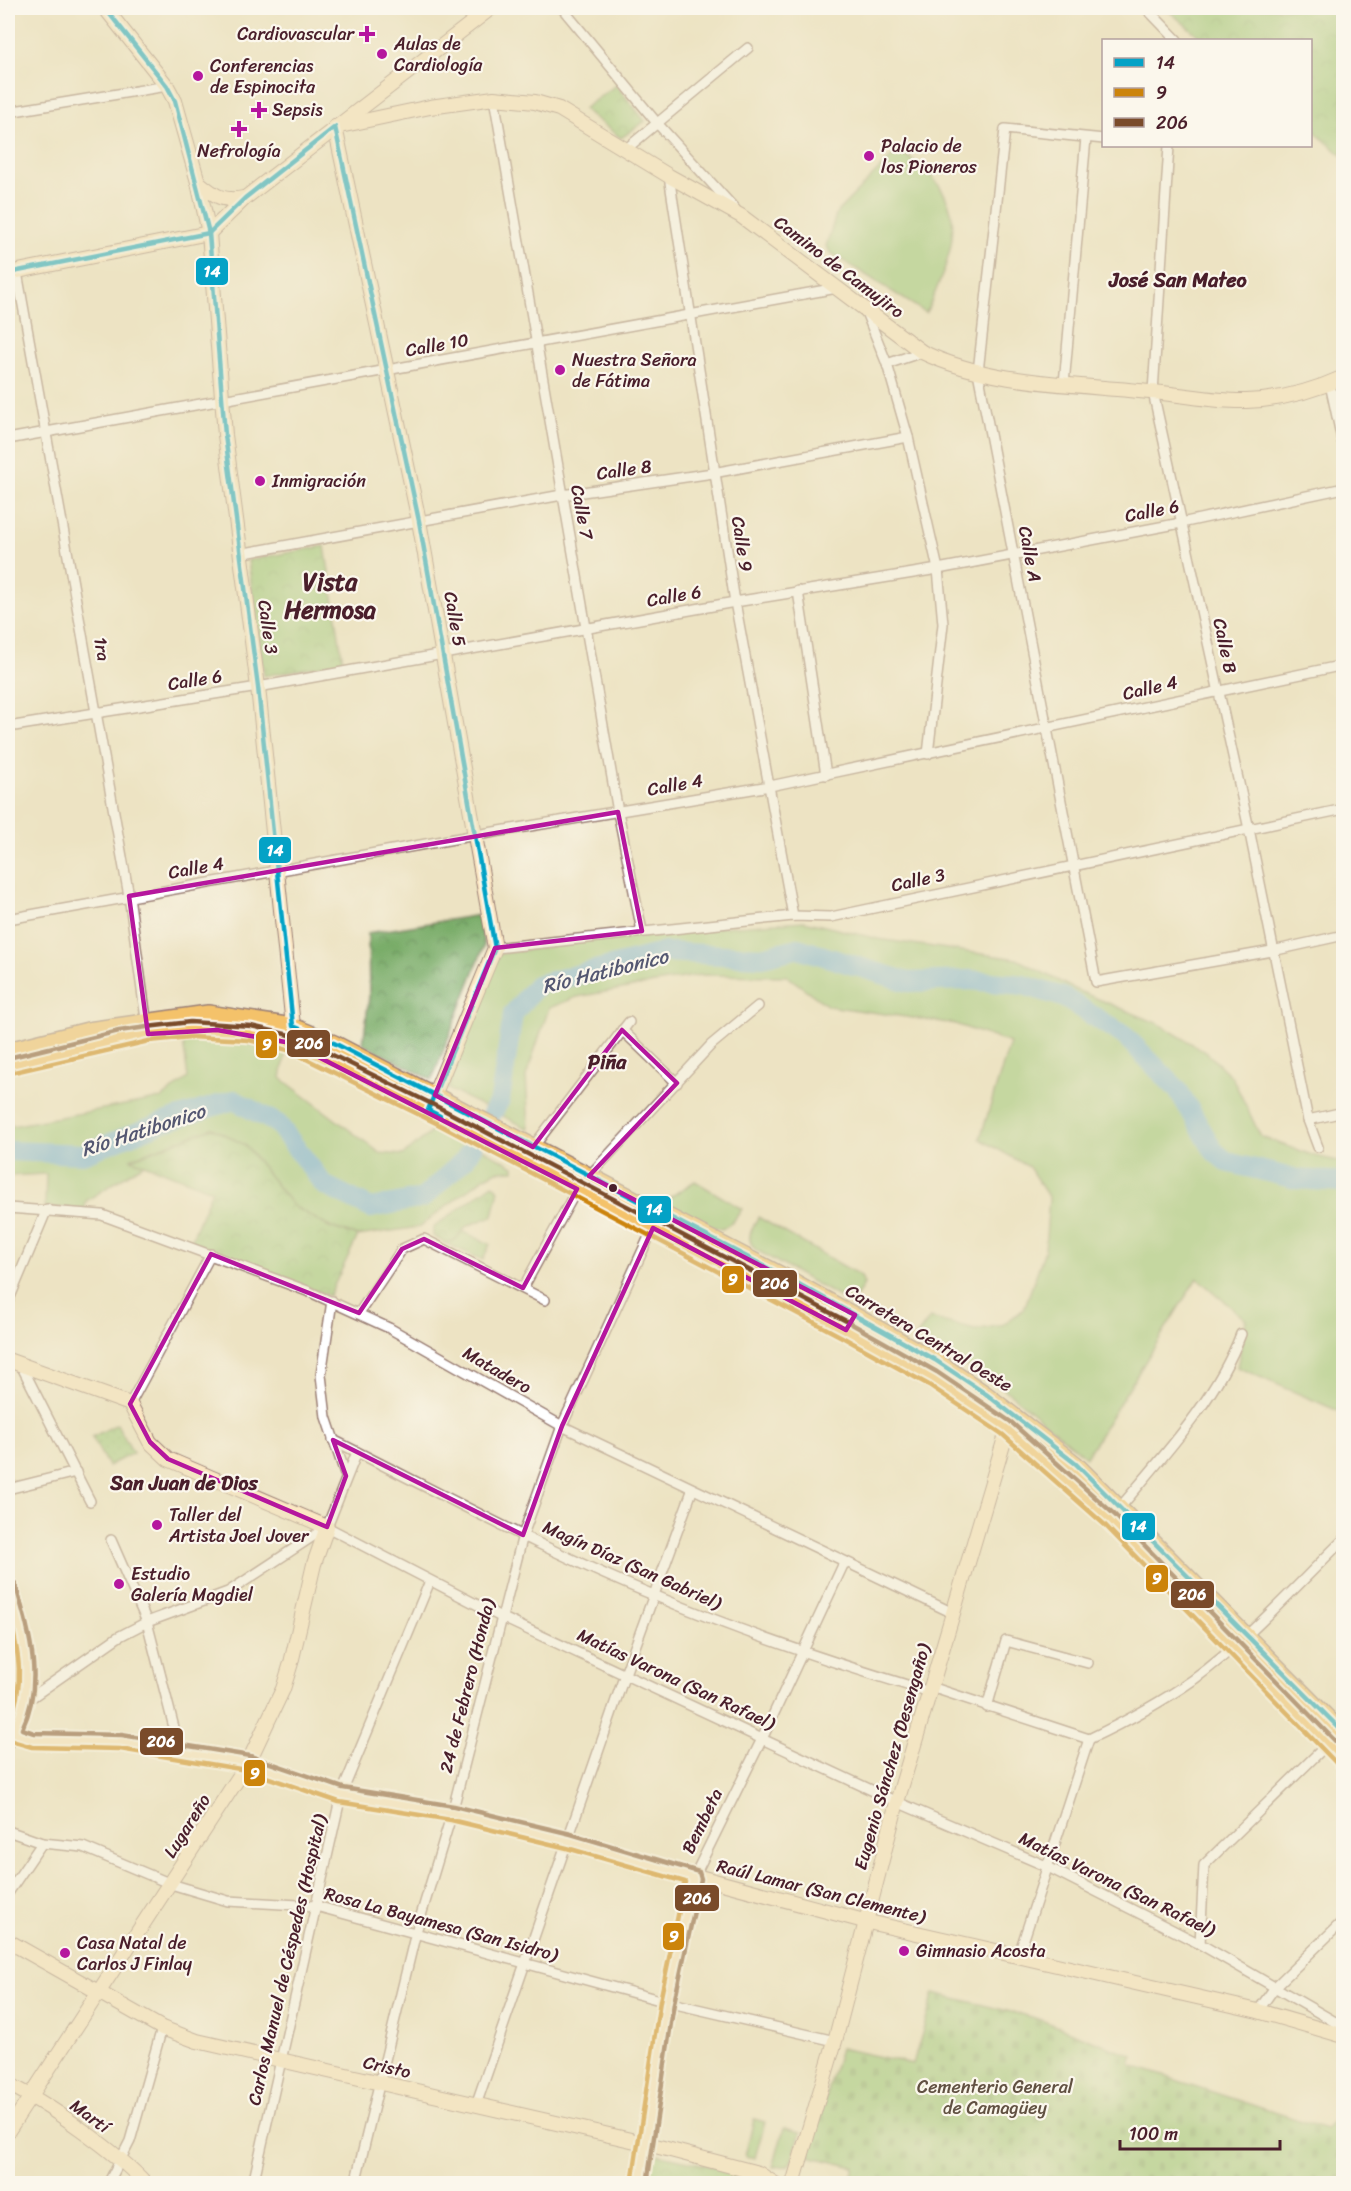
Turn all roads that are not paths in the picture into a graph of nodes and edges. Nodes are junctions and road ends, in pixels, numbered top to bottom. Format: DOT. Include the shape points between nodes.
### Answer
graph roads {
  1 [pos="105,8"];
  2 [pos="491,8"];
  3 [pos="562,8"];
  4 [pos="1146,8"];
  5 [pos="472,13"];
  6 [pos="1176,39"];
  7 [pos="748,48"];
  8 [pos="166,86"];
  9 [pos="494,98"];
  10 [pos="8,112"];
  11 [pos="657,123"];
  12 [pos="335,127"];
  13 [pos="1086,138"];
  14 [pos="1102,140"];
  15 [pos="1169,147"];
  16 [pos="626,149"];
  17 [pos="669,176"];
  18 [pos="198,182"];
  19 [pos="245,198"];
  20 [pos="741,216"];
  21 [pos="209,233"];
  22 [pos="12,272"];
  23 [pos="837,288"];
  24 [pos="865,310"];
  25 [pos="689,314"];
  26 [pos="536,344"];
  27 [pos="922,352"];
  28 [pos="887,364"];
  29 [pos="387,371"];
  30 [pos="978,372"];
  31 [pos="1344,377"];
  32 [pos="1064,384"];
  33 [pos="1330,384"];
  34 [pos="1153,392"];
  35 [pos="222,398"];
  36 [pos="48,432"];
  37 [pos="908,437"];
  38 [pos="8,439"];
  39 [pos="1344,448"];
  40 [pos="713,473"];
  41 [pos="1344,488"];
  42 [pos="562,495"];
  43 [pos="419,521"];
  44 [pos="1181,523"];
  45 [pos="239,554"];
  46 [pos="1014,554"];
  47 [pos="938,569"];
  48 [pos="798,591"];
  49 [pos="735,602"];
  50 [pos="587,628"];
  51 [pos="443,653"];
  52 [pos="1344,666"];
  53 [pos="258,687"];
  54 [pos="1217,690"];
  55 [pos="96,712"];
  56 [pos="8,727"];
  57 [pos="1047,728"];
  58 [pos="928,754"];
  59 [pos="826,775"];
  60 [pos="770,786"];
  61 [pos="1344,809"];
  62 [pos="618,812"];
  63 [pos="1249,829"];
  64 [pos="476,835"];
  65 [pos="1073,865"];
  66 [pos="279,871"];
  67 [pos="129,896"];
  68 [pos="793,916"];
  69 [pos="8,919"];
  70 [pos="642,931"];
  71 [pos="1344,935"];
  72 [pos="495,948"];
  73 [pos="1272,951"];
  74 [pos="758,1006"];
  75 [pos="293,1026"];
  76 [pos="147,1027"];
  77 [pos="8,1050"];
  78 [pos="8,1066"];
  79 [pos="678,1083"];
  80 [pos="441,1098"];
  81 [pos="1344,1112"];
  82 [pos="434,1113"];
  83 [pos="1308,1120"];
  84 [pos="530,1145"];
  85 [pos="1318,1147"];
  86 [pos="589,1176"];
  87 [pos="577,1189"];
  88 [pos="8,1208"];
  89 [pos="47,1209"];
  90 [pos="660,1213"];
  91 [pos="653,1228"];
  92 [pos="211,1254"];
  93 [pos="523,1288"];
  94 [pos="545,1300"];
  95 [pos="8,1302"];
  96 [pos="332,1302"];
  97 [pos="359,1313"];
  98 [pos="855,1315"];
  99 [pos="846,1330"];
  100 [pos="1241,1334"];
  101 [pos="8,1360"];
  102 [pos="21,1365"];
  103 [pos="130,1404"];
  104 [pos="1014,1413"];
  105 [pos="562,1426"];
  106 [pos="1007,1428"];
  107 [pos="333,1440"];
  108 [pos="357,1452"];
  109 [pos="76,1472"];
  110 [pos="346,1476"];
  111 [pos="8,1489"];
  112 [pos="693,1491"];
  113 [pos="90,1501"];
  114 [pos="1120,1507"];
  115 [pos="1110,1520"];
  116 [pos="327,1527"];
  117 [pos="523,1535"];
  118 [pos="1344,1539"];
  119 [pos="111,1540"];
  120 [pos="844,1563"];
  121 [pos="430,1581"];
  122 [pos="8,1585"];
  123 [pos="655,1596"];
  124 [pos="953,1613"];
  125 [pos="501,1617"];
  126 [pos="147,1622"];
  127 [pos="1246,1635"];
  128 [pos="1234,1647"];
  129 [pos="802,1653"];
  130 [pos="1088,1663"];
  131 [pos="625,1674"];
  132 [pos="930,1690"];
  133 [pos="25,1702"];
  134 [pos="987,1707"];
  135 [pos="1343,1731"];
  136 [pos="9,1737"];
  137 [pos="762,1739"];
  138 [pos="1089,1739"];
  139 [pos="1327,1744"];
  140 [pos="180,1751"];
  141 [pos="1344,1761"];
  142 [pos="248,1763"];
  143 [pos="340,1795"];
  144 [pos="897,1802"];
  145 [pos="452,1813"];
  146 [pos="8,1831"];
  147 [pos="569,1841"];
  148 [pos="42,1843"];
  149 [pos="1046,1866"];
  150 [pos="694,1877"];
  151 [pos="171,1884"];
  152 [pos="8,1893"];
  153 [pos="316,1906"];
  154 [pos="1344,1920"];
  155 [pos="864,1921"];
  156 [pos="416,1932"];
  157 [pos="8,1941"];
  158 [pos="1200,1944"];
  159 [pos="1018,1957"];
  160 [pos="525,1963"];
  161 [pos="1275,1987"];
  162 [pos="98,1992"];
  163 [pos="667,2002"];
  164 [pos="1258,2011"];
  165 [pos="162,2028"];
  166 [pos="1338,2029"];
  167 [pos="835,2041"];
  168 [pos="282,2061"];
  169 [pos="8,2084"];
  170 [pos="377,2084"];
  171 [pos="30,2095"];
  172 [pos="476,2105"];
  173 [pos="8,2131"];
  174 [pos="644,2143"];
  175 [pos="120,2160"];
  176 [pos="758,2173"];
  177 [pos="108,2184"];
  178 [pos="146,2184"];
  179 [pos="253,2184"];
  180 [pos="355,2184"];
  181 [pos="639,2184"];
  182 [pos="769,2184"];
  183 [pos="775,2184"];
  184 [pos="793,2184"];
  1 -- 8 [label="street, Calle 3"];
  2 -- 5 [label="street"];
  3 -- 11 [label="street"];
  4 -- 6 [label="street"];
  5 -- 12 [label="street"];
  7 -- 11 [label="street"];
  8 -- 10 [label="street"];
  8 -- 18 [label="street, Calle 3" via="175,101"];
  9 -- 12 [label="street, Camino de Camujiro"];
  9 -- 16 [label="street, Camino de Camujiro" via="559,109"];
  9 -- 26 [label="street, Calle 7"];
  11 -- 16 [label="street"];
  11 -- 20 [label="street"];
  12 -- 19 [label="street"];
  12 -- 29 [label="street, Calle 5"];
  13 -- 14 [label="street"];
  13 -- 30 [label="street, Calle A" via="1005,129"];
  13 -- 32 [label="street"];
  15 -- 34 [label="street, Calle B"];
  16 -- 17 [label="street, Camino de Camujiro"];
  17 -- 20 [label="street, Camino de Camujiro"];
  17 -- 25 [label="street, Calle 9"];
  18 -- 19 [label="street" via="226,201"];
  18 -- 21 [label="street, Calle 3"];
  19 -- 21 [label="street"];
  20 -- 23 [label="street, Camino de Camujiro"];
  21 -- 22 [label="street"];
  21 -- 35 [label="street, Calle 3"];
  22 -- 36 [label="street, 1ra"];
  23 -- 24 [label="street, Camino de Camujiro"];
  23 -- 25 [label="street, Calle 10"];
  24 -- 27 [label="street, Camino de Camujiro"];
  24 -- 28 [label="street"];
  25 -- 26 [label="street, Calle 10"];
  25 -- 40 [label="street, Calle 9"];
  26 -- 29 [label="street, Calle 10"];
  26 -- 42 [label="street, Calle 7"];
  27 -- 28 [label="street"];
  27 -- 30 [label="street, Camino de Camujiro"];
  28 -- 37 [label="street"];
  29 -- 35 [label="street, Calle 10"];
  29 -- 43 [label="street, Calle 5"];
  30 -- 32 [label="street, Camino de Camujiro"];
  30 -- 46 [label="street, Calle A"];
  31 -- 33 [label="street, Camino de Camujiro"];
  32 -- 34 [label="street, Camino de Camujiro"];
  33 -- 34 [label="street, Camino de Camujiro" via="1286,397 1245,401"];
  33 -- 39 [label="street"];
  34 -- 44 [label="street, Calle B"];
  35 -- 36 [label="street, Calle 10"];
  35 -- 45 [label="street, Calle 3"];
  36 -- 38 [label="street, Calle 10"];
  36 -- 55 [label="street, 1ra"];
  37 -- 40 [label="street, Calle 8"];
  37 -- 47 [label="street"];
  40 -- 42 [label="street, Calle 8"];
  40 -- 49 [label="street, Calle 9"];
  41 -- 44 [label="street, Calle 6"];
  42 -- 43 [label="street, Calle 8"];
  42 -- 50 [label="street, Calle 7"];
  43 -- 45 [label="street, Calle 8"];
  43 -- 51 [label="street, Calle 5"];
  44 -- 46 [label="street, Calle 6"];
  44 -- 54 [label="street, Calle B"];
  45 -- 53 [label="street, Calle 3"];
  46 -- 47 [label="street, Calle 6"];
  46 -- 57 [label="street, Calle A"];
  47 -- 48 [label="street, Calle 6"];
  47 -- 58 [label="street" via="943,624"];
  48 -- 49 [label="street, Calle 6"];
  48 -- 59 [label="street"];
  49 -- 50 [label="street, Calle 6"];
  49 -- 60 [label="street, Calle 9"];
  50 -- 51 [label="street, Calle 6"];
  50 -- 62 [label="street, Calle 7"];
  51 -- 53 [label="street, Calle 6"];
  51 -- 64 [label="street, Calle 5"];
  52 -- 54 [label="street, Calle 4"];
  53 -- 55 [label="street, Calle 6"];
  53 -- 66 [label="street, Calle 3"];
  54 -- 57 [label="street, Calle 4"];
  54 -- 63 [label="street, Calle B"];
  55 -- 56 [label="street, Calle 6"];
  55 -- 67 [label="street, 1ra"];
  57 -- 58 [label="street, Calle 4"];
  57 -- 65 [label="street, Calle A"];
  58 -- 59 [label="street, Calle 4"];
  59 -- 60 [label="street, Calle 4"];
  60 -- 62 [label="street, Calle 4"];
  60 -- 68 [label="street, Calle 9"];
  61 -- 63 [label="street, Calle 3"];
  62 -- 64 [label="street, Calle 4"];
  62 -- 70 [label="street, Calle 7"];
  63 -- 65 [label="street, Calle 3"];
  63 -- 73 [label="street, Calle B"];
  64 -- 66 [label="street, Calle 4"];
  64 -- 72 [label="street, Calle 5"];
  65 -- 68 [label="street, Calle 3" via="831,917"];
  65 -- 73 [label="street, Calle A" via="1096,982"];
  66 -- 67 [label="street, Calle 4"];
  66 -- 75 [label="street, Calle 3"];
  67 -- 69 [label="street, Calle 4"];
  67 -- 76 [label="street, 1ra"];
  68 -- 70 [label="street, Calle 3"];
  70 -- 72 [label="street, Calle 3"];
  71 -- 73 [label="street"];
  72 -- 80 [label="street"];
  73 -- 83 [label="street, Calle B"];
  74 -- 79 [label="street" via="711,1045"];
  75 -- 76 [label="main road, Carretera Central Oeste" via="208,1013"];
  75 -- 80 [label="main road, Carretera Central Oeste"];
  76 -- 77 [label="main road, Carretera Central Oeste" via="88,1030"];
  76 -- 78 [label="main road, Carretera Central Oeste" via="121,1038"];
  76 -- 82 [label="main road, Carretera Central Oeste" via="250,1033 291,1043"];
  79 -- 84 [label="street" via="626,1026"];
  79 -- 86 [label="street"];
  80 -- 82 [label="street"];
  80 -- 84 [label="main road, Carretera Central Oeste"];
  81 -- 83 [label="street"];
  82 -- 87 [label="main road, Carretera Central Oeste"];
  83 -- 85 [label="street, Calle B"];
  84 -- 86 [label="main road, Carretera Central Oeste"];
  86 -- 87 [label="street"];
  86 -- 90 [label="main road, Carretera Central Oeste"];
  87 -- 91 [label="main road, Carretera Central Oeste"];
  87 -- 93 [label="street"];
  88 -- 89 [label="street, Matadero"];
  89 -- 92 [label="street, Matadero" via="102,1215"];
  89 -- 95 [label="street"];
  90 -- 91 [label="street, 24 de Febrero (Honda)"];
  90 -- 98 [label="main road, Carretera Central Oeste"];
  91 -- 99 [label="main road, Carretera Central Oeste"];
  91 -- 105 [label="street, 24 de Febrero (Honda)"];
  92 -- 96 [label="street, Matadero"];
  92 -- 103 [label="street"];
  93 -- 94 [label="street"];
  93 -- 97 [label="street" via="424,1239 402,1249"];
  96 -- 97 [label="street, Matadero"];
  96 -- 107 [label="street" via="321,1375"];
  97 -- 105 [label="street, Matadero"];
  98 -- 99 [label="main road"];
  98 -- 104 [label="main road, Carretera Central Oeste" via="934,1360"];
  99 -- 106 [label="main road, Carretera Central Oeste" via="933,1379"];
  100 -- 114 [label="street" via="1229,1366 1211,1394"];
  101 -- 102 [label="street"];
  102 -- 103 [label="street"];
  102 -- 109 [label="street"];
  103 -- 116 [label="street, Matías Varona (San Rafael)" via="150,1442 168,1459"];
  104 -- 106 [label="street, Eugenio Sánchez (Desengaño)"];
  104 -- 114 [label="main road, Carretera Central Oeste"];
  105 -- 112 [label="street, Matadero"];
  105 -- 117 [label="street, 24 de Febrero (Honda)"];
  106 -- 115 [label="main road, Carretera Central Oeste"];
  106 -- 124 [label="street, Eugenio Sánchez (Desengaño)"];
  107 -- 108 [label="street, Magín Díaz (San Gabriel)"];
  107 -- 110 [label="street"];
  108 -- 110 [label="street, Lugareño"];
  108 -- 117 [label="street, Magín Díaz (San Gabriel)"];
  109 -- 111 [label="street"];
  109 -- 113 [label="street"];
  110 -- 116 [label="street, Lugareño"];
  112 -- 120 [label="street, Matadero"];
  112 -- 123 [label="street"];
  114 -- 115 [label="street"];
  114 -- 127 [label="main road, Carretera Central Oeste"];
  115 -- 128 [label="main road, Carretera Central Oeste"];
  116 -- 121 [label="street, Matías Varona (San Rafael)"];
  116 -- 126 [label="street" via="228,1592"];
  116 -- 142 [label="street, Lugareño" via="314,1563 286,1681"];
  117 -- 123 [label="street, Magín Díaz (San Gabriel)"];
  117 -- 125 [label="street, 24 de Febrero (Honda)"];
  118 -- 127 [label="street"];
  119 -- 126 [label="street"];
  120 -- 124 [label="street, Matadero"];
  120 -- 129 [label="street, Bembeta"];
  121 -- 125 [label="street, Matías Varona (San Rafael)"];
  121 -- 143 [label="street, Carlos Manuel de Céspedes (Hospital)"];
  122 -- 133 [label="street" via="23,1648"];
  123 -- 129 [label="street, Magín Díaz (San Gabriel)"];
  123 -- 131 [label="street"];
  124 -- 132 [label="street, Eugenio Sánchez (Desengaño)"];
  125 -- 131 [label="street, Matías Varona (San Rafael)"];
  125 -- 145 [label="street, 24 de Febrero (Honda)"];
  126 -- 133 [label="street" via="118,1636"];
  126 -- 140 [label="street"];
  127 -- 128 [label="street"];
  127 -- 135 [label="main road, Carretera Central Oeste"];
  128 -- 138 [label="street" via="1168,1696"];
  128 -- 139 [label="main road, Carretera Central Oeste"];
  129 -- 132 [label="street, Magín Díaz (San Gabriel)"];
  129 -- 137 [label="street, Bembeta"];
  130 -- 134 [label="street" via="1006,1641"];
  131 -- 137 [label="street, Matías Varona (San Rafael)"];
  131 -- 147 [label="street"];
  132 -- 134 [label="street, Magín Díaz (San Gabriel)"];
  132 -- 144 [label="street, Eugenio Sánchez (Desengaño)"];
  133 -- 136 [label="street"];
  134 -- 138 [label="street, Magín Díaz (San Gabriel)"];
  135 -- 139 [label="street"];
  136 -- 140 [label="street, Raúl Lamar (San Clemente)" via="121,1742"];
  137 -- 144 [label="street, Matías Varona (San Rafael)"];
  137 -- 150 [label="street, Bembeta"];
  138 -- 149 [label="street"];
  139 -- 141 [label="main road, Carretera Central Oeste"];
  139 -- 158 [label="street" via="1204,1865"];
  140 -- 142 [label="street, Raúl Lamar (San Clemente)"];
  142 -- 143 [label="street, Raúl Lamar (San Clemente)"];
  142 -- 151 [label="street, Lugareño"];
  143 -- 145 [label="street, Raúl Lamar (San Clemente)"];
  143 -- 153 [label="street, Carlos Manuel de Céspedes (Hospital)"];
  144 -- 149 [label="street, Matías Varona (San Rafael)"];
  144 -- 155 [label="street, Eugenio Sánchez (Desengaño)"];
  145 -- 147 [label="street, Raúl Lamar (San Clemente)"];
  145 -- 156 [label="street, 24 de Febrero (Honda)"];
  146 -- 148 [label="street, Rosa La Bayamesa (San Isidro)"];
  147 -- 150 [label="street, Raúl Lamar (San Clemente)"];
  147 -- 160 [label="street"];
  148 -- 151 [label="street, Rosa La Bayamesa (San Isidro)" via="82,1847"];
  148 -- 152 [label="street"];
  149 -- 158 [label="street, Matías Varona (San Rafael)"];
  149 -- 159 [label="street"];
  150 -- 155 [label="street, Raúl Lamar (San Clemente)"];
  150 -- 163 [label="street, Bembeta"];
  151 -- 153 [label="street, Rosa La Bayamesa (San Isidro)" via="228,1901"];
  151 -- 162 [label="street, Lugareño"];
  153 -- 156 [label="street, Rosa La Bayamesa (San Isidro)"];
  153 -- 168 [label="street, Carlos Manuel de Céspedes (Hospital)"];
  154 -- 161 [label="street"];
  155 -- 159 [label="street, Raúl Lamar (San Clemente)"];
  155 -- 167 [label="street, Eugenio Sánchez (Desengaño)"];
  156 -- 160 [label="street, Rosa La Bayamesa (San Isidro)"];
  156 -- 170 [label="street, 24 de Febrero (Honda)"];
  157 -- 162 [label="street, Cristo"];
  158 -- 161 [label="street, Matías Varona (San Rafael)"];
  159 -- 164 [label="street, Raúl Lamar (San Clemente)"];
  160 -- 163 [label="street, Rosa La Bayamesa (San Isidro)"];
  160 -- 172 [label="street"];
  161 -- 164 [label="street"];
  161 -- 166 [label="street, Matías Varona (San Rafael)"];
  162 -- 165 [label="street, Cristo"];
  162 -- 171 [label="street, Lugareño"];
  163 -- 167 [label="street, Rosa La Bayamesa (San Isidro)"];
  163 -- 174 [label="street, Bembeta"];
  164 -- 166 [label="street, Raúl Lamar (San Clemente)"];
  165 -- 168 [label="street, Cristo" via="197,2041"];
  165 -- 175 [label="street" via="130,2141"];
  167 -- 184 [label="street, Eugenio Sánchez (Desengaño)"];
  168 -- 170 [label="street, Cristo"];
  168 -- 179 [label="street, Carlos Manuel de Céspedes (Hospital)"];
  169 -- 171 [label="street, Martí"];
  170 -- 172 [label="street, Cristo"];
  170 -- 180 [label="street, 24 de Febrero (Honda)"];
  171 -- 173 [label="street, Lugareño"];
  171 -- 175 [label="street, Martí"];
  172 -- 174 [label="street, Cristo"];
  174 -- 176 [label="street, Cristo"];
  174 -- 181 [label="street, Bembeta"];
  175 -- 177 [label="street"];
  175 -- 178 [label="street, Martí"];
  176 -- 182 [label="street"];
  176 -- 183 [label="street, Cristo"];
}
